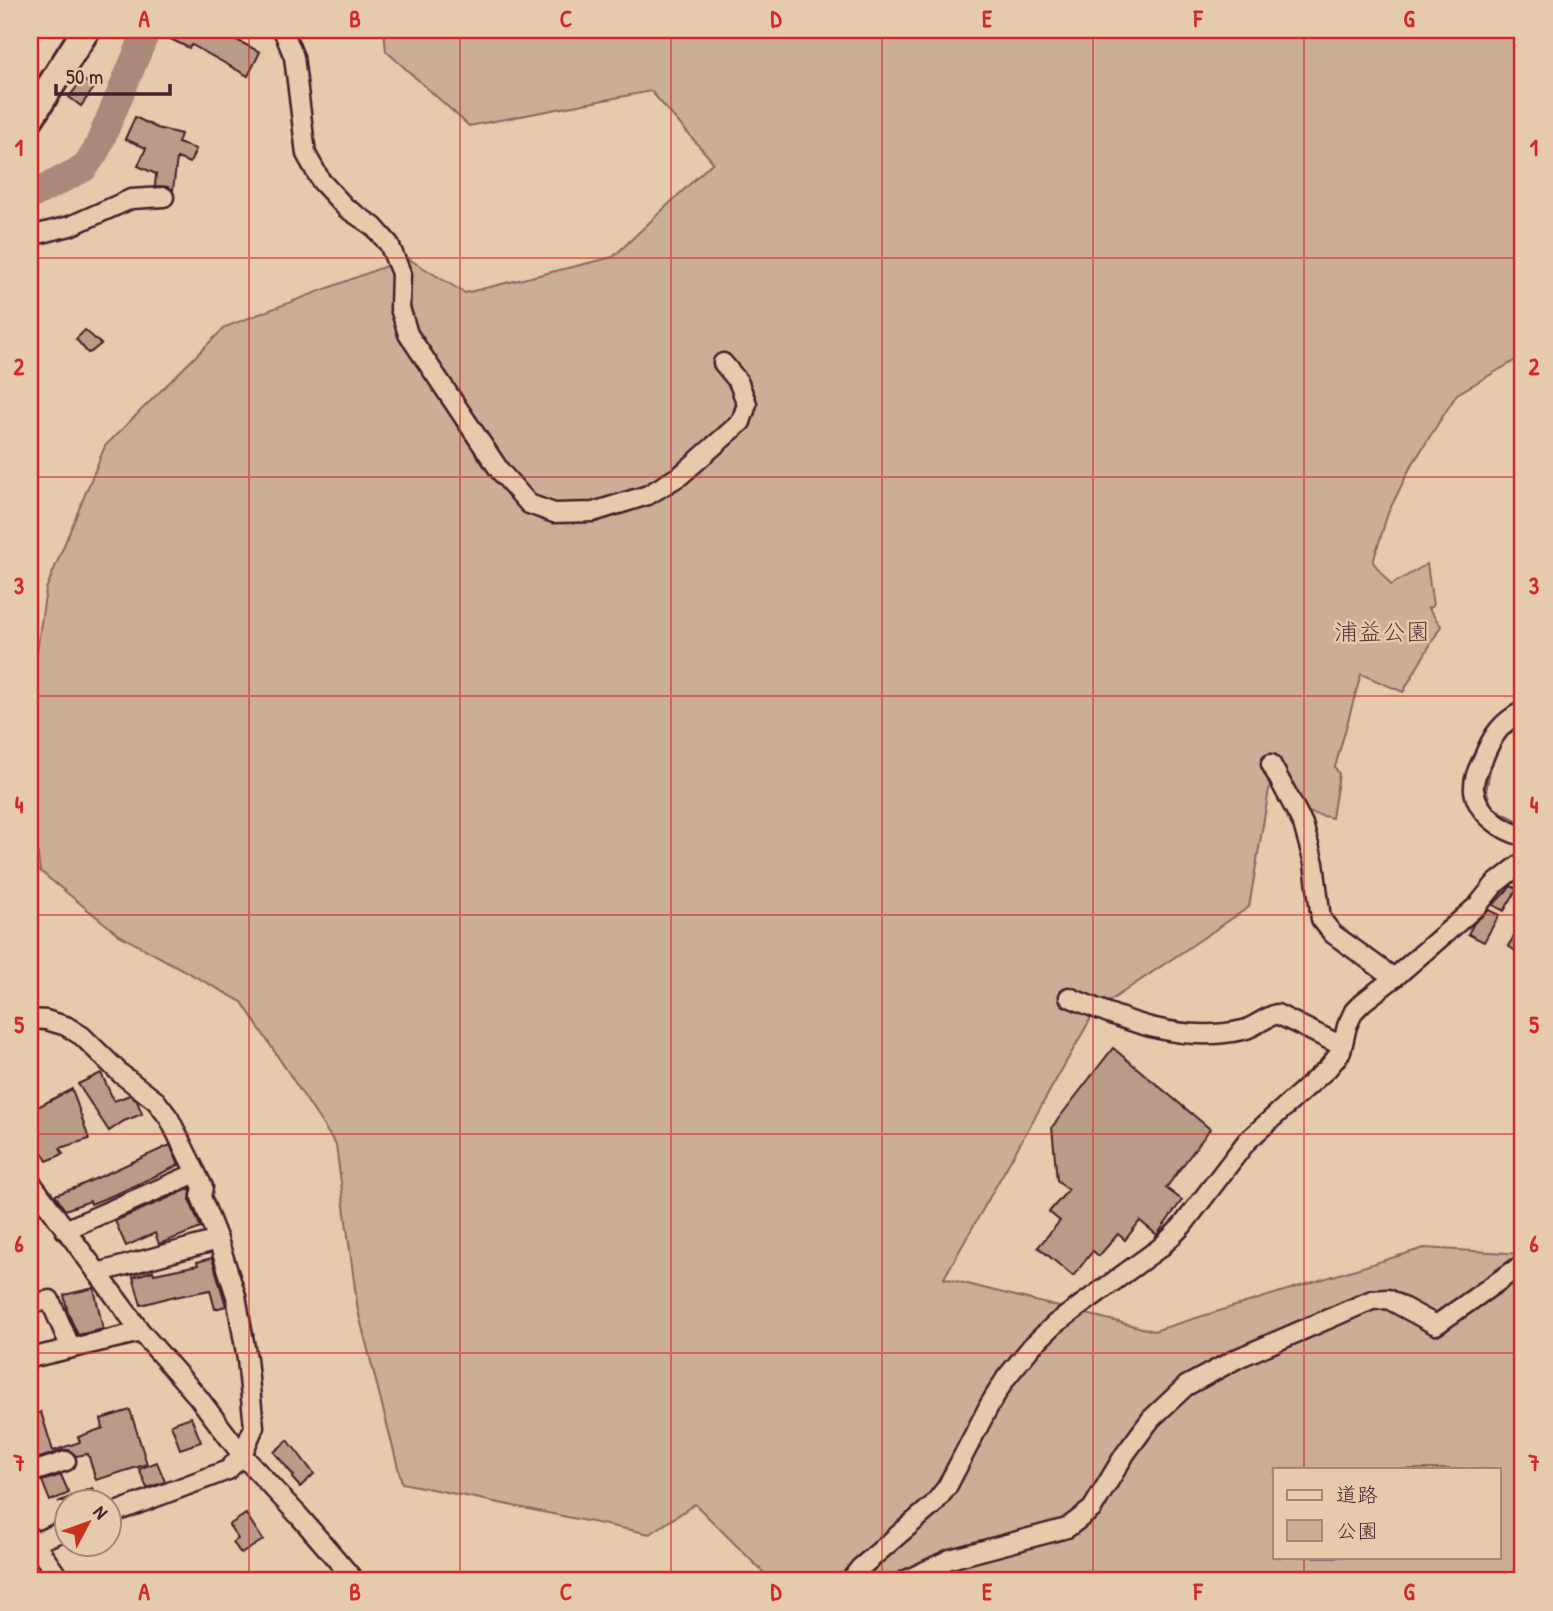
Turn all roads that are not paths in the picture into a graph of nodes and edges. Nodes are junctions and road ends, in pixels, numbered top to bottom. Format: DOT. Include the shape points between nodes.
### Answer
graph roads {
  1 [pos="86,30"];
  2 [pos="283,30"];
  3 [pos="30,118"];
  4 [pos="164,197"];
  5 [pos="30,236"];
  6 [pos="723,363"];
  7 [pos="1523,711"];
  8 [pos="1271,764"];
  9 [pos="1523,836"];
  10 [pos="1523,862"];
  11 [pos="1394,978"];
  12 [pos="1069,997"];
  13 [pos="30,1019"];
  14 [pos="1342,1046"];
  15 [pos="196,1173"];
  16 [pos="31,1185"];
  17 [pos="65,1230"];
  18 [pos="218,1240"];
  19 [pos="1523,1264"];
  20 [pos="97,1273"];
  21 [pos="30,1304"];
  22 [pos="141,1332"];
  23 [pos="71,1348"];
  24 [pos="30,1358"];
  25 [pos="242,1455"];
  26 [pos="66,1461"];
  27 [pos="30,1473"];
  28 [pos="122,1510"];
  29 [pos="52,1537"];
  30 [pos="33,1546"];
  31 [pos="61,1581"];
  32 [pos="355,1581"];
  33 [pos="850,1581"];
  34 [pos="904,1581"];
  1 -- 3 [label="main road"];
  2 -- 6 [label="street" via="294,57 306,154 320,181 389,244 401,273 400,308 408,334 500,471 529,504 554,513 593,512 648,495 681,475 741,422 747,404 738,381"];
  4 -- 5 [label="street" via="131,200 70,226"];
  7 -- 9 [label="street" via="1491,738 1474,790 1485,813"];
  8 -- 11 [label="street" via="1303,824 1314,863 1321,919 1333,934"];
  10 -- 11 [label="street"];
  11 -- 14 [label="street" via="1354,1011"];
  12 -- 14 [label="street" via="1150,1028 1187,1034 1247,1029 1277,1014"];
  13 -- 15 [label="street" via="74,1031 156,1101"];
  14 -- 33 [label="street" via="1328,1068 1247,1141 1161,1247 1032,1346 990,1404 947,1487"];
  15 -- 17 [label="street"];
  15 -- 18 [label="street"];
  16 -- 17 [label="street"];
  17 -- 20 [label="street"];
  18 -- 20 [label="street"];
  18 -- 25 [label="street" via="236,1296 247,1359 254,1427"];
  19 -- 34 [label="street" via="1436,1325 1388,1299 1372,1300 1238,1358 1186,1386 1151,1419 1092,1509 1067,1528 950,1559"];
  20 -- 22 [label="street"];
  21 -- 23 [label="street" via="50,1300"];
  22 -- 23 [label="street"];
  22 -- 25 [label="street"];
  23 -- 24 [label="street"];
  25 -- 28 [label="street" via="228,1470"];
  25 -- 32 [label="street"];
  26 -- 27 [label="street"];
  29 -- 30 [label="street"];
  30 -- 31 [label="street"];
}
